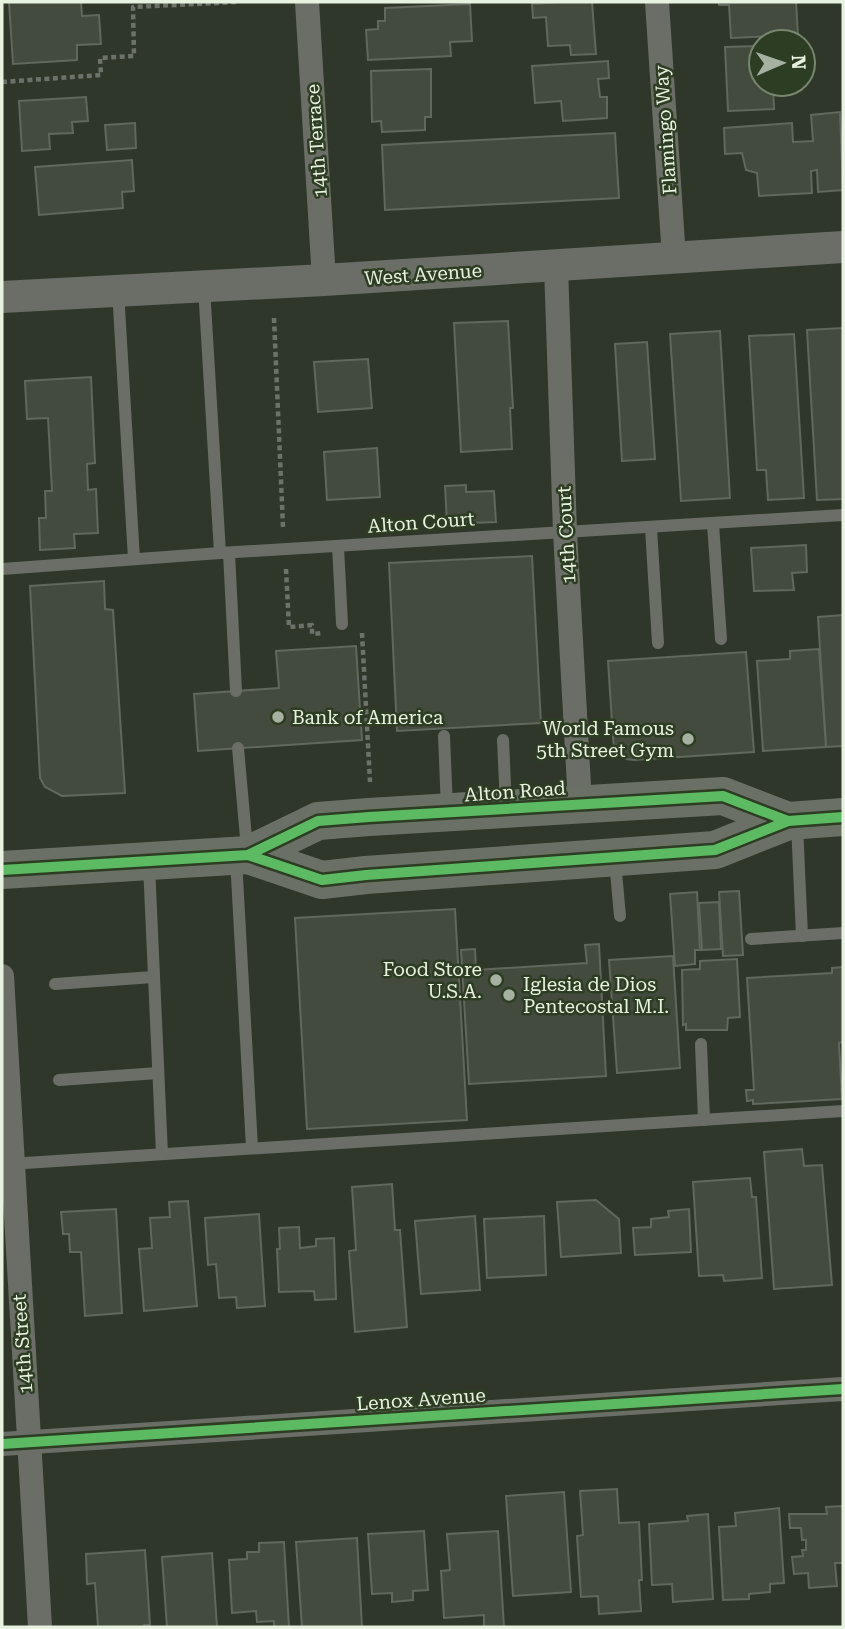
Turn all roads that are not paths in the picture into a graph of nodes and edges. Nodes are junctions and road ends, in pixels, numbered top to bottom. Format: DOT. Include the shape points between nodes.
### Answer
graph roads {
  1 [pos="307,2"];
  2 [pos="657,2"];
  3 [pos="843,247"];
  4 [pos="674,258"];
  5 [pos="556,266"];
  6 [pos="324,280"];
  7 [pos="204,286"];
  8 [pos="118,291"];
  9 [pos="2,297"];
  10 [pos="843,515"];
  11 [pos="713,524"];
  12 [pos="651,528"];
  13 [pos="565,532"];
  14 [pos="338,546"];
  15 [pos="224,553"];
  16 [pos="134,559"];
  17 [pos="2,569"];
  18 [pos="346,628"];
  19 [pos="721,639"];
  20 [pos="658,643"];
  21 [pos="236,691"];
  22 [pos="444,736"];
  23 [pos="503,740"];
  24 [pos="238,748"];
  25 [pos="715,797"];
  26 [pos="580,804"];
  27 [pos="506,810"];
  28 [pos="447,813"];
  29 [pos="843,817"];
  30 [pos="792,821"];
  31 [pos="242,855"];
  32 [pos="615,857"];
  33 [pos="149,860"];
  34 [pos="2,870"];
  35 [pos="366,875"];
  36 [pos="620,916"];
  37 [pos="843,933"];
  38 [pos="802,936"];
  39 [pos="751,939"];
  40 [pos="2,976"];
  41 [pos="153,977"];
  42 [pos="55,984"];
  43 [pos="701,1044"];
  44 [pos="158,1073"];
  45 [pos="59,1080"];
  46 [pos="843,1111"];
  47 [pos="704,1120"];
  48 [pos="252,1148"];
  49 [pos="162,1154"];
  50 [pos="7,1164"];
  51 [pos="843,1389"];
  52 [pos="29,1442"];
  53 [pos="2,1444"];
  54 [pos="40,1627"];
  1 -- 6 [label="street, 14th Terrace"];
  2 -- 4 [label="street, Flamingo Way"];
  3 -- 4 [label="street, West Avenue"];
  4 -- 5 [label="street, West Avenue"];
  5 -- 6 [label="street, West Avenue"];
  5 -- 13 [label="street, 14th Court"];
  6 -- 7 [label="street, West Avenue"];
  7 -- 8 [label="street, West Avenue"];
  7 -- 15 [label="lane"];
  8 -- 9 [label="street, West Avenue"];
  8 -- 16 [label="lane"];
  10 -- 11 [label="lane, Alton Court"];
  11 -- 12 [label="lane, Alton Court"];
  11 -- 19 [label="lane"];
  12 -- 13 [label="lane, Alton Court"];
  12 -- 20 [label="lane"];
  13 -- 14 [label="lane, Alton Court"];
  13 -- 26 [label="street, 14th Court"];
  14 -- 15 [label="lane, Alton Court"];
  14 -- 18 [label="lane"];
  15 -- 16 [label="lane, Alton Court"];
  15 -- 21 [label="lane"];
  16 -- 17 [label="lane, Alton Court"];
  22 -- 28 [label="lane"];
  23 -- 27 [label="lane"];
  24 -- 31 [label="lane"];
  25 -- 26 [label="highway, Alton Road"];
  25 -- 30 [label="highway, Alton Road"];
  25 -- 32 [label="highway"];
  26 -- 27 [label="highway, Alton Road"];
  26 -- 35 [label="highway" via="537,824"];
  27 -- 28 [label="highway, Alton Road"];
  28 -- 31 [label="highway, Alton Road" via="318,821"];
  29 -- 30 [label="highway, Alton Road"];
  30 -- 32 [label="highway, Alton Road" via="715,850"];
  30 -- 38 [label="lane"];
  31 -- 33 [label="highway, Alton Road"];
  31 -- 35 [label="highway, Alton Road" via="322,880"];
  31 -- 48 [label="lane"];
  32 -- 35 [label="highway, Alton Road"];
  32 -- 36 [label="lane"];
  33 -- 34 [label="highway, Alton Road"];
  33 -- 41 [label="lane"];
  37 -- 38 [label="lane"];
  38 -- 39 [label="lane"];
  40 -- 50 [label="street, 14th Street"];
  41 -- 42 [label="lane"];
  41 -- 44 [label="lane"];
  43 -- 47 [label="lane"];
  44 -- 45 [label="lane"];
  44 -- 49 [label="lane"];
  46 -- 47 [label="lane"];
  47 -- 48 [label="lane"];
  48 -- 49 [label="lane"];
  49 -- 50 [label="lane"];
  50 -- 52 [label="street, 14th Street"];
  51 -- 52 [label="street, Lenox Avenue"];
  52 -- 53 [label="street, Lenox Avenue"];
  52 -- 54 [label="street, 14th Street"];
}
